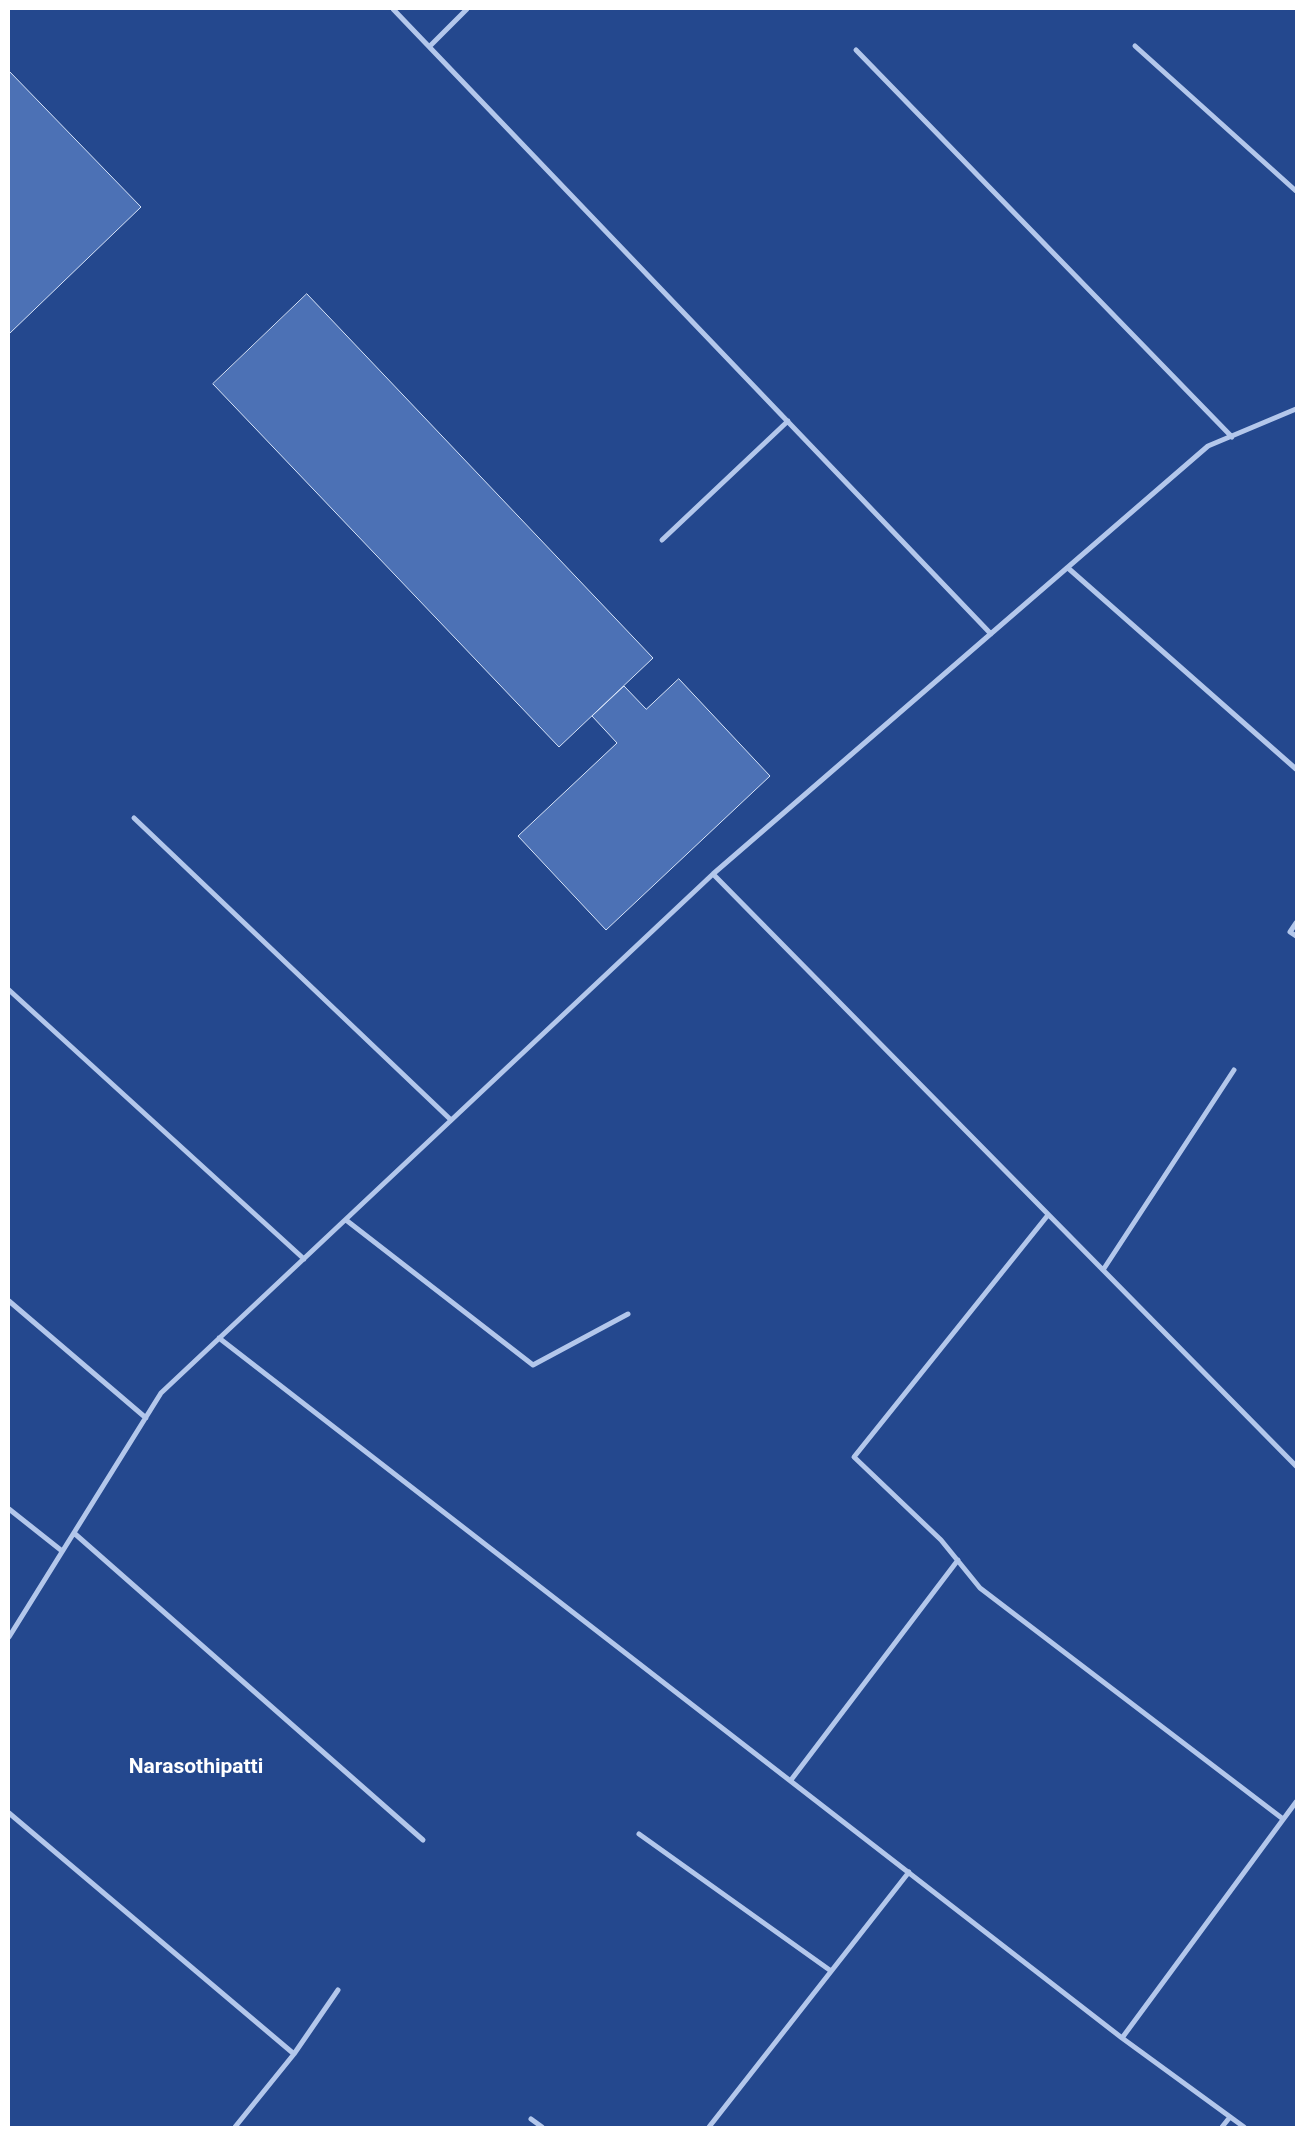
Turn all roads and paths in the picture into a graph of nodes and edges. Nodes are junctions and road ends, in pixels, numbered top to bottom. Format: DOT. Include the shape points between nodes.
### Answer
graph roads {
  1 [pos="393,9"];
  2 [pos="467,9"];
  3 [pos="430,46"];
  4 [pos="1135,46"];
  5 [pos="856,50"];
  6 [pos="1296,191"];
  7 [pos="1296,409"];
  8 [pos="788,421"];
  9 [pos="1232,437"];
  10 [pos="662,540"];
  11 [pos="1068,568"];
  12 [pos="990,634"];
  13 [pos="1296,769"];
  14 [pos="134,818"];
  15 [pos="712,874"];
  16 [pos="1296,923"];
  17 [pos="1296,936"];
  18 [pos="9,990"];
  19 [pos="1234,1070"];
  20 [pos="451,1120"];
  21 [pos="1048,1215"];
  22 [pos="346,1220"];
  23 [pos="304,1258"];
  24 [pos="1103,1270"];
  25 [pos="9,1301"];
  26 [pos="628,1314"];
  27 [pos="219,1338"];
  28 [pos="146,1418"];
  29 [pos="1296,1466"];
  30 [pos="9,1509"];
  31 [pos="74,1533"];
  32 [pos="62,1551"];
  33 [pos="958,1560"];
  34 [pos="9,1637"];
  35 [pos="790,1780"];
  36 [pos="1296,1802"];
  37 [pos="9,1813"];
  38 [pos="1283,1820"];
  39 [pos="639,1834"];
  40 [pos="423,1840"];
  41 [pos="909,1872"];
  42 [pos="831,1971"];
  43 [pos="338,1990"];
  44 [pos="1122,2038"];
  45 [pos="294,2054"];
  46 [pos="1230,2117"];
  47 [pos="531,2119"];
  48 [pos="235,2127"];
  49 [pos="542,2127"];
  50 [pos="709,2127"];
  51 [pos="1222,2127"];
  52 [pos="1244,2127"];
  1 -- 3 [label="street"];
  2 -- 3 [label="street"];
  3 -- 8 [label="street"];
  4 -- 6 [label="street"];
  5 -- 9 [label="street"];
  7 -- 9 [label="street"];
  8 -- 10 [label="street"];
  8 -- 12 [label="street"];
  9 -- 11 [label="street" via="1208,446"];
  11 -- 12 [label="street"];
  11 -- 13 [label="street"];
  12 -- 15 [label="street"];
  14 -- 20 [label="street"];
  15 -- 20 [label="street"];
  15 -- 21 [label="street"];
  16 -- 17 [label="street" via="1290,932"];
  18 -- 23 [label="street"];
  19 -- 24 [label="street"];
  20 -- 22 [label="street"];
  21 -- 24 [label="street"];
  21 -- 33 [label="street" via="854,1457"];
  22 -- 23 [label="street"];
  22 -- 26 [label="street" via="533,1365"];
  23 -- 27 [label="street"];
  24 -- 29 [label="street"];
  25 -- 28 [label="street"];
  27 -- 28 [label="street" via="161,1393"];
  27 -- 35 [label="street"];
  28 -- 31 [label="street"];
  30 -- 32 [label="street"];
  31 -- 32 [label="street"];
  31 -- 40 [label="street"];
  32 -- 34 [label="street"];
  33 -- 35 [label="street"];
  33 -- 38 [label="street" via="980,1588"];
  35 -- 41 [label="street"];
  36 -- 38 [label="street"];
  37 -- 45 [label="street"];
  38 -- 44 [label="street"];
  39 -- 42 [label="street"];
  41 -- 42 [label="street"];
  41 -- 44 [label="street"];
  42 -- 50 [label="street"];
  43 -- 45 [label="street"];
  44 -- 46 [label="street"];
  45 -- 48 [label="street"];
  46 -- 51 [label="street"];
  46 -- 52 [label="street"];
  47 -- 49 [label="street"];
}
